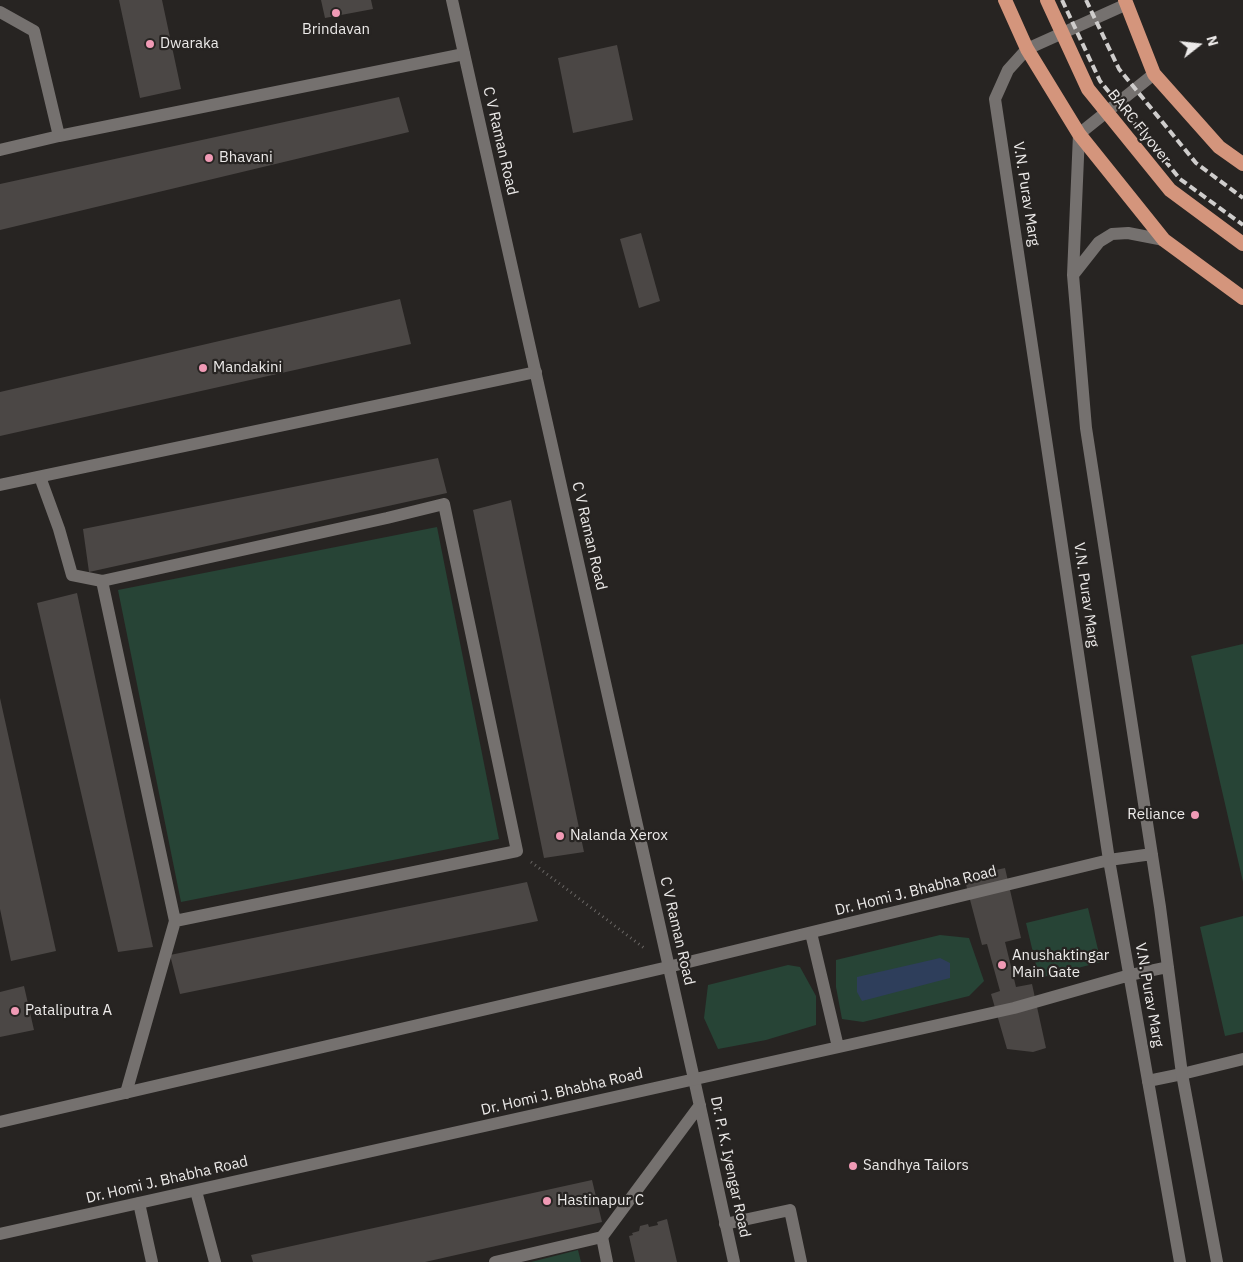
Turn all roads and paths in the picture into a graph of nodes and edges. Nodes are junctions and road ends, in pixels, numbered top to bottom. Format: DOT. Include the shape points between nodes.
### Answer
graph roads {
  1 [pos="452,0"];
  2 [pos="1005,0"];
  3 [pos="1047,0"];
  4 [pos="1126,2"];
  5 [pos="0,12"];
  6 [pos="1027,49"];
  7 [pos="464,54"];
  8 [pos="1154,74"];
  9 [pos="1079,134"];
  10 [pos="59,136"];
  11 [pos="0,150"];
  12 [pos="1243,164"];
  13 [pos="1164,240"];
  14 [pos="1243,244"];
  15 [pos="1073,275"];
  16 [pos="1243,298"];
  17 [pos="536,372"];
  18 [pos="40,477"];
  19 [pos="0,485"];
  20 [pos="102,581"];
  21 [pos="517,851"];
  22 [pos="1152,854"];
  23 [pos="1109,860"];
  24 [pos="175,921"];
  25 [pos="811,933"];
  26 [pos="668,967"];
  27 [pos="1168,967"];
  28 [pos="1130,975"];
  29 [pos="838,1047"];
  30 [pos="1243,1059"];
  31 [pos="1182,1074"];
  32 [pos="694,1079"];
  33 [pos="1148,1081"];
  34 [pos="126,1093"];
  35 [pos="700,1105"];
  36 [pos="0,1122"];
  37 [pos="196,1191"];
  38 [pos="139,1203"];
  39 [pos="725,1224"];
  40 [pos="0,1234"];
  41 [pos="602,1237"];
  42 [pos="152,1262"];
  43 [pos="215,1262"];
  44 [pos="495,1262"];
  45 [pos="607,1262"];
  46 [pos="734,1262"];
  47 [pos="801,1262"];
  48 [pos="1180,1262"];
  49 [pos="1217,1262"];
  1 -- 7 [label="street, C V Raman Road"];
  2 -- 6 [label="highway"];
  3 -- 14 [label="highway, BARC Flyover" via="1088,89 1170,190"];
  4 -- 6 [label="street, V.N. Purav Marg"];
  4 -- 8 [label="highway"];
  5 -- 10 [label="street" via="34,31"];
  6 -- 9 [label="highway"];
  6 -- 23 [label="street, V.N. Purav Marg" via="1008,70 995,99"];
  7 -- 10 [label="street"];
  7 -- 17 [label="street, C V Raman Road"];
  8 -- 9 [label="street"];
  8 -- 12 [label="highway" via="1219,147"];
  9 -- 13 [label="highway"];
  9 -- 15 [label="street, V.N. Purav Marg"];
  10 -- 11 [label="street"];
  13 -- 15 [label="street" via="1128,233 1112,234 1099,242"];
  13 -- 16 [label="highway"];
  15 -- 22 [label="street, V.N. Purav Marg" via="1086,428"];
  17 -- 18 [label="street"];
  17 -- 26 [label="street, C V Raman Road"];
  18 -- 19 [label="street"];
  18 -- 20 [label="street" via="72,575"];
  20 -- 21 [label="street" via="444,504"];
  20 -- 24 [label="street"];
  21 -- 24 [label="street"];
  21 -- 26 [label="path"];
  22 -- 23 [label="street, Dr. Homi J. Bhabha Road"];
  22 -- 27 [label="street, V.N. Purav Marg"];
  23 -- 25 [label="street, Dr. Homi J. Bhabha Road"];
  23 -- 28 [label="street, V.N. Purav Marg"];
  24 -- 34 [label="street"];
  25 -- 26 [label="street, Dr. Homi J. Bhabha Road"];
  25 -- 29 [label="street"];
  26 -- 32 [label="street, C V Raman Road"];
  26 -- 34 [label="street, Dr. Homi J. Bhabha Road"];
  27 -- 28 [label="street, Dr. Homi J. Bhabha Road"];
  27 -- 31 [label="street, V.N. Purav Marg"];
  28 -- 29 [label="street, Dr. Homi J. Bhabha Road" via="1014,1008"];
  28 -- 33 [label="street, V.N. Purav Marg"];
  29 -- 32 [label="street, Dr. Homi J. Bhabha Road"];
  30 -- 31 [label="street"];
  31 -- 33 [label="street"];
  31 -- 49 [label="street, V.N. Purav Marg"];
  32 -- 35 [label="street, Dr. P. K. Iyengar Road"];
  32 -- 37 [label="street, Dr. Homi J. Bhabha Road"];
  33 -- 48 [label="street, V.N. Purav Marg"];
  34 -- 36 [label="street, Dr. Homi J. Bhabha Road"];
  35 -- 39 [label="street, Dr. P. K. Iyengar Road"];
  35 -- 41 [label="street"];
  37 -- 38 [label="street, Dr. Homi J. Bhabha Road"];
  37 -- 43 [label="street"];
  38 -- 40 [label="street, Dr. Homi J. Bhabha Road"];
  38 -- 42 [label="street"];
  39 -- 46 [label="street, Dr. P. K. Iyengar Road"];
  39 -- 47 [label="street" via="790,1210"];
  41 -- 44 [label="street"];
  41 -- 45 [label="street"];
}
